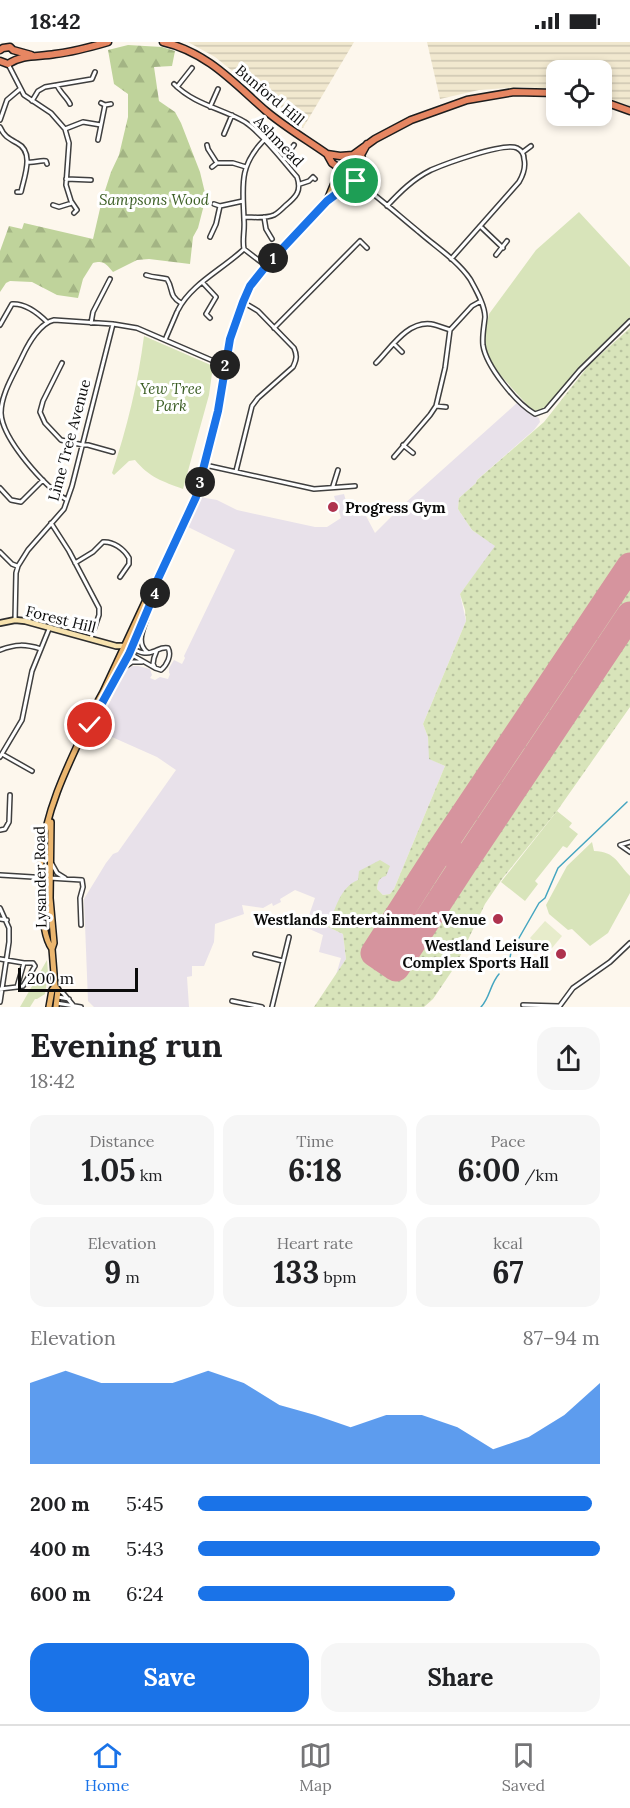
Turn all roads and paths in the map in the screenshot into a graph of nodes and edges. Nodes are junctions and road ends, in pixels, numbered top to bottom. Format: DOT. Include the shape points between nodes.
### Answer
graph roads {
  1 [pos="108,42"];
  2 [pos="163,42"];
  3 [pos="5,48"];
  4 [pos="32,56"];
  5 [pos="4,62"];
  6 [pos="192,68"];
  7 [pos="95,72"];
  8 [pos="92,79"];
  9 [pos="95,83"];
  10 [pos="57,85"];
  11 [pos="20,89"];
  12 [pos="218,89"];
  13 [pos="546,92"];
  14 [pos="32,101"];
  15 [pos="70,104"];
  16 [pos="111,104"];
  17 [pos="612,105"];
  18 [pos="210,107"];
  19 [pos="630,111"];
  20 [pos="232,115"];
  21 [pos="0,120"];
  22 [pos="100,125"];
  23 [pos="0,126"];
  24 [pos="221,127"];
  25 [pos="65,129"];
  26 [pos="227,129"];
  27 [pos="1,132"];
  28 [pos="225,134"];
  29 [pos="98,140"];
  30 [pos="264,140"];
  31 [pos="368,144"];
  32 [pos="207,145"];
  33 [pos="294,146"];
  34 [pos="531,146"];
  35 [pos="285,148"];
  36 [pos="290,151"];
  37 [pos="522,152"];
  38 [pos="353,154"];
  39 [pos="333,155"];
  40 [pos="47,160"];
  41 [pos="283,160"];
  42 [pos="28,162"];
  43 [pos="218,163"];
  44 [pos="212,167"];
  45 [pos="246,167"];
  46 [pos="348,171"];
  47 [pos="314,177"];
  48 [pos="66,179"];
  49 [pos="91,180"];
  50 [pos="300,184"];
  51 [pos="371,190"];
  52 [pos="21,192"];
  53 [pos="243,201"];
  54 [pos="327,201"];
  55 [pos="72,203"];
  56 [pos="214,204"];
  57 [pos="53,205"];
  58 [pos="220,206"];
  59 [pos="387,206"];
  60 [pos="77,211"];
  61 [pos="244,217"];
  62 [pos="264,217"];
  63 [pos="480,226"];
  64 [pos="268,233"];
  65 [pos="263,236"];
  66 [pos="210,237"];
  67 [pos="272,238"];
  68 [pos="507,241"];
  69 [pos="367,248"];
  70 [pos="503,248"];
  71 [pos="244,249"];
  72 [pos="496,255"];
  73 [pos="451,259"];
  74 [pos="266,266"];
  75 [pos="146,275"];
  76 [pos="110,279"];
  77 [pos="202,283"];
  78 [pos="481,301"];
  79 [pos="243,302"];
  80 [pos="181,303"];
  81 [pos="202,312"];
  82 [pos="206,314"];
  83 [pos="210,318"];
  84 [pos="630,321"];
  85 [pos="47,322"];
  86 [pos="91,323"];
  87 [pos="113,324"];
  88 [pos="0,325"];
  89 [pos="274,328"];
  90 [pos="450,330"];
  91 [pos="165,340"];
  92 [pos="394,344"];
  93 [pos="402,352"];
  94 [pos="62,363"];
  95 [pos="376,363"];
  96 [pos="225,366"];
  97 [pos="436,406"];
  98 [pos="446,407"];
  99 [pos="2,429"];
  100 [pos="82,445"];
  101 [pos="403,445"];
  102 [pos="113,452"];
  103 [pos="413,453"];
  104 [pos="394,457"];
  105 [pos="205,465"];
  106 [pos="338,470"];
  107 [pos="236,471"];
  108 [pos="43,480"];
  109 [pos="355,486"];
  110 [pos="333,487"];
  111 [pos="0,489"];
  112 [pos="67,500"];
  113 [pos="51,523"];
  114 [pos="0,552"];
  115 [pos="75,563"];
  116 [pos="18,566"];
  117 [pos="120,577"];
  118 [pos="157,581"];
  119 [pos="151,604"];
  120 [pos="15,620"];
  121 [pos="0,623"];
  122 [pos="50,627"];
  123 [pos="91,638"];
  124 [pos="41,649"];
  125 [pos="0,650"];
  126 [pos="127,650"];
  127 [pos="157,650"];
  128 [pos="148,653"];
  129 [pos="144,663"];
  130 [pos="155,668"];
  131 [pos="120,671"];
  132 [pos="85,729"];
  133 [pos="1,755"];
  134 [pos="32,771"];
  135 [pos="10,795"];
  136 [pos="54,806"];
  137 [pos="0,830"];
  138 [pos="630,842"];
  139 [pos="630,852"];
  140 [pos="50,856"];
  141 [pos="0,875"];
  142 [pos="41,877"];
  143 [pos="50,877"];
  144 [pos="65,879"];
  145 [pos="0,908"];
  146 [pos="0,919"];
  147 [pos="7,920"];
  148 [pos="81,925"];
  149 [pos="289,937"];
  150 [pos="630,943"];
  151 [pos="52,949"];
  152 [pos="255,954"];
  153 [pos="0,959"];
  154 [pos="6,959"];
  155 [pos="283,961"];
  156 [pos="24,963"];
  157 [pos="17,987"];
  158 [pos="1,989"];
  159 [pos="54,998"];
  160 [pos="69,999"];
  161 [pos="232,1001"];
  162 [pos="0,1002"];
  163 [pos="73,1005"];
  164 [pos="523,1005"];
  165 [pos="559,1006"];
  166 [pos="68,1007"];
  167 [pos="81,1007"];
  168 [pos="262,1007"];
  169 [pos="272,1007"];
  1 -- 4 [label="highway"];
  2 -- 39 [label="highway, Bunford Hill" via="212,63 273,117"];
  3 -- 4 [label="highway"];
  3 -- 5 [label="highway" via="14,54"];
  4 -- 5 [label="highway"];
  5 -- 11 [label="street"];
  6 -- 18 [label="street, Ashmead" via="176,86"];
  7 -- 8 [label="street"];
  8 -- 9 [label="street"];
  8 -- 10 [label="street"];
  10 -- 14 [label="street" via="38,91"];
  10 -- 15 [label="street"];
  11 -- 14 [label="street"];
  11 -- 21 [label="street" via="7,100"];
  12 -- 18 [label="street"];
  13 -- 31 [label="highway" via="503,93 466,100 411,120"];
  14 -- 25 [label="street" via="51,113"];
  16 -- 22 [label="street" via="103,104"];
  17 -- 19 [label="highway"];
  18 -- 20 [label="street, Ashmead"];
  20 -- 26 [label="street"];
  20 -- 30 [label="street, Ashmead"];
  22 -- 25 [label="street" via="83,122"];
  22 -- 29 [label="street"];
  23 -- 27 [label="street"];
  24 -- 26 [label="street"];
  25 -- 48 [label="street" via="69,143"];
  26 -- 28 [label="street"];
  27 -- 42 [label="street" via="23,148"];
  30 -- 41 [label="street, Ashmead"];
  30 -- 45 [label="street"];
  31 -- 38 [label="highway"];
  31 -- 46 [label="highway"];
  32 -- 43 [label="street"];
  33 -- 36 [label="street"];
  34 -- 37 [label="street"];
  35 -- 36 [label="street"];
  36 -- 41 [label="street"];
  37 -- 59 [label="street" via="504,147 431,170"];
  37 -- 63 [label="street" via="525,160 521,179"];
  38 -- 39 [label="highway"];
  38 -- 46 [label="main road"];
  39 -- 46 [label="highway, Bunford Hill" via="332,163"];
  40 -- 42 [label="street"];
  41 -- 50 [label="street, Ashmead"];
  42 -- 52 [label="street"];
  43 -- 44 [label="street"];
  43 -- 45 [label="street"];
  45 -- 53 [label="street"];
  46 -- 51 [label="street"];
  46 -- 51 [label="street" via="360,176"];
  46 -- 54 [label="main road, Lysander Road" via="334,183"];
  46 -- 54 [label="main road, Lysander Road" via="339,192"];
  47 -- 50 [label="street"];
  48 -- 49 [label="street" via="83,183"];
  48 -- 55 [label="street"];
  50 -- 62 [label="street, Ashmead" via="294,199 274,215"];
  51 -- 59 [label="street"];
  53 -- 58 [label="street"];
  53 -- 61 [label="street"];
  54 -- 74 [label="main road, Lysander Road"];
  55 -- 57 [label="street" via="59,209"];
  55 -- 60 [label="street"];
  56 -- 58 [label="street"];
  58 -- 66 [label="street"];
  59 -- 73 [label="street"];
  61 -- 62 [label="street, Ashmead"];
  61 -- 71 [label="street"];
  62 -- 64 [label="street"];
  63 -- 70 [label="street"];
  63 -- 73 [label="street"];
  64 -- 65 [label="street"];
  64 -- 67 [label="street"];
  68 -- 70 [label="street"];
  69 -- 89 [label="street" via="360,241"];
  70 -- 72 [label="street"];
  71 -- 74 [label="street"];
  71 -- 77 [label="street"];
  73 -- 78 [label="street" via="470,279"];
  74 -- 79 [label="main road, Lysander Road"];
  75 -- 80 [label="street" via="167,279 171,294"];
  76 -- 86 [label="street"];
  77 -- 80 [label="street"];
  77 -- 82 [label="street" via="216,297"];
  78 -- 84 [label="street" via="485,314 482,338 488,359 500,379 535,414 546,410"];
  78 -- 90 [label="street"];
  79 -- 89 [label="street" via="254,307"];
  79 -- 96 [label="main road, Lysander Road" via="231,332"];
  80 -- 91 [label="street"];
  81 -- 82 [label="street"];
  82 -- 83 [label="street"];
  85 -- 86 [label="street"];
  85 -- 88 [label="street" via="18,303 12,304"];
  85 -- 99 [label="street" via="26,348 5,394"];
  86 -- 87 [label="street"];
  87 -- 91 [label="street" via="137,328"];
  87 -- 100 [label="street, Lime Tree Avenue"];
  89 -- 107 [label="street" via="294,348 296,361 252,406"];
  90 -- 92 [label="street" via="419,325 406,331"];
  90 -- 97 [label="street"];
  91 -- 96 [label="street"];
  92 -- 93 [label="street"];
  92 -- 95 [label="street"];
  94 -- 100 [label="street" via="40,412 61,440"];
  96 -- 105 [label="main road, Lysander Road"];
  97 -- 98 [label="street"];
  97 -- 101 [label="street"];
  99 -- 108 [label="street"];
  100 -- 102 [label="street"];
  100 -- 112 [label="street, Lime Tree Avenue"];
  101 -- 103 [label="street"];
  101 -- 104 [label="street"];
  105 -- 107 [label="street"];
  105 -- 118 [label="main road, Lysander Road" via="196,497"];
  106 -- 110 [label="street"];
  107 -- 110 [label="street" via="314,489"];
  108 -- 111 [label="street" via="21,502 11,500"];
  108 -- 112 [label="street"];
  109 -- 110 [label="street"];
  112 -- 113 [label="street, Lime Tree Avenue"];
  113 -- 115 [label="street"];
  113 -- 116 [label="street, Lime Tree Avenue"];
  114 -- 116 [label="street"];
  115 -- 117 [label="street" via="107,542 119,547 129,558"];
  115 -- 123 [label="street" via="99,608"];
  116 -- 120 [label="street"];
  118 -- 119 [label="main road, Lysander Road"];
  118 -- 126 [label="main road, Lysander Road"];
  119 -- 126 [label="main road, Lysander Road"];
  119 -- 128 [label="street" via="141,640"];
  120 -- 121 [label="street, Forest Hill"];
  120 -- 122 [label="street, Forest Hill"];
  122 -- 123 [label="street, Forest Hill"];
  122 -- 124 [label="street"];
  123 -- 126 [label="street, Forest Hill"];
  124 -- 125 [label="street" via="25,645"];
  124 -- 133 [label="street" via="32,671 22,720"];
  126 -- 128 [label="street"];
  126 -- 129 [label="street"];
  126 -- 131 [label="main road, Lysander Road"];
  126 -- 132 [label="main road, Lysander Road"];
  127 -- 128 [label="street"];
  127 -- 130 [label="street"];
  127 -- 130 [label="street" via="167,647 170,655 163,669"];
  129 -- 130 [label="street"];
  129 -- 131 [label="street" via="132,662"];
  131 -- 132 [label="main road, Lysander Road"];
  132 -- 136 [label="main road, Lysander Road"];
  133 -- 134 [label="street"];
  135 -- 137 [label="street" via="9,822"];
  136 -- 140 [label="main road, Lysander Road"];
  136 -- 142 [label="main road, Lysander Road" via="46,829"];
  138 -- 139 [label="street" via="620,845"];
  140 -- 143 [label="main road, Lysander Road"];
  140 -- 144 [label="street" via="52,867"];
  141 -- 142 [label="street"];
  142 -- 143 [label="street"];
  142 -- 151 [label="main road, Lysander Road" via="43,916"];
  143 -- 144 [label="street"];
  143 -- 151 [label="main road, Lysander Road"];
  144 -- 148 [label="street" via="82,880"];
  145 -- 147 [label="street"];
  146 -- 147 [label="street"];
  147 -- 154 [label="street"];
  149 -- 155 [label="street"];
  150 -- 165 [label="street" via="573,988"];
  151 -- 159 [label="main road, Lysander Road"];
  152 -- 155 [label="street"];
  153 -- 154 [label="street"];
  154 -- 156 [label="street"];
  154 -- 158 [label="street"];
  155 -- 169 [label="street"];
  156 -- 157 [label="street"];
  156 -- 157 [label="street" via="35,966 23,986"];
  157 -- 158 [label="street"];
  158 -- 162 [label="street"];
  159 -- 160 [label="street"];
  159 -- 160 [label="street"];
  159 -- 163 [label="street"];
  160 -- 163 [label="street"];
  161 -- 168 [label="street"];
  163 -- 166 [label="street"];
  163 -- 167 [label="street"];
  164 -- 165 [label="street"];
}
